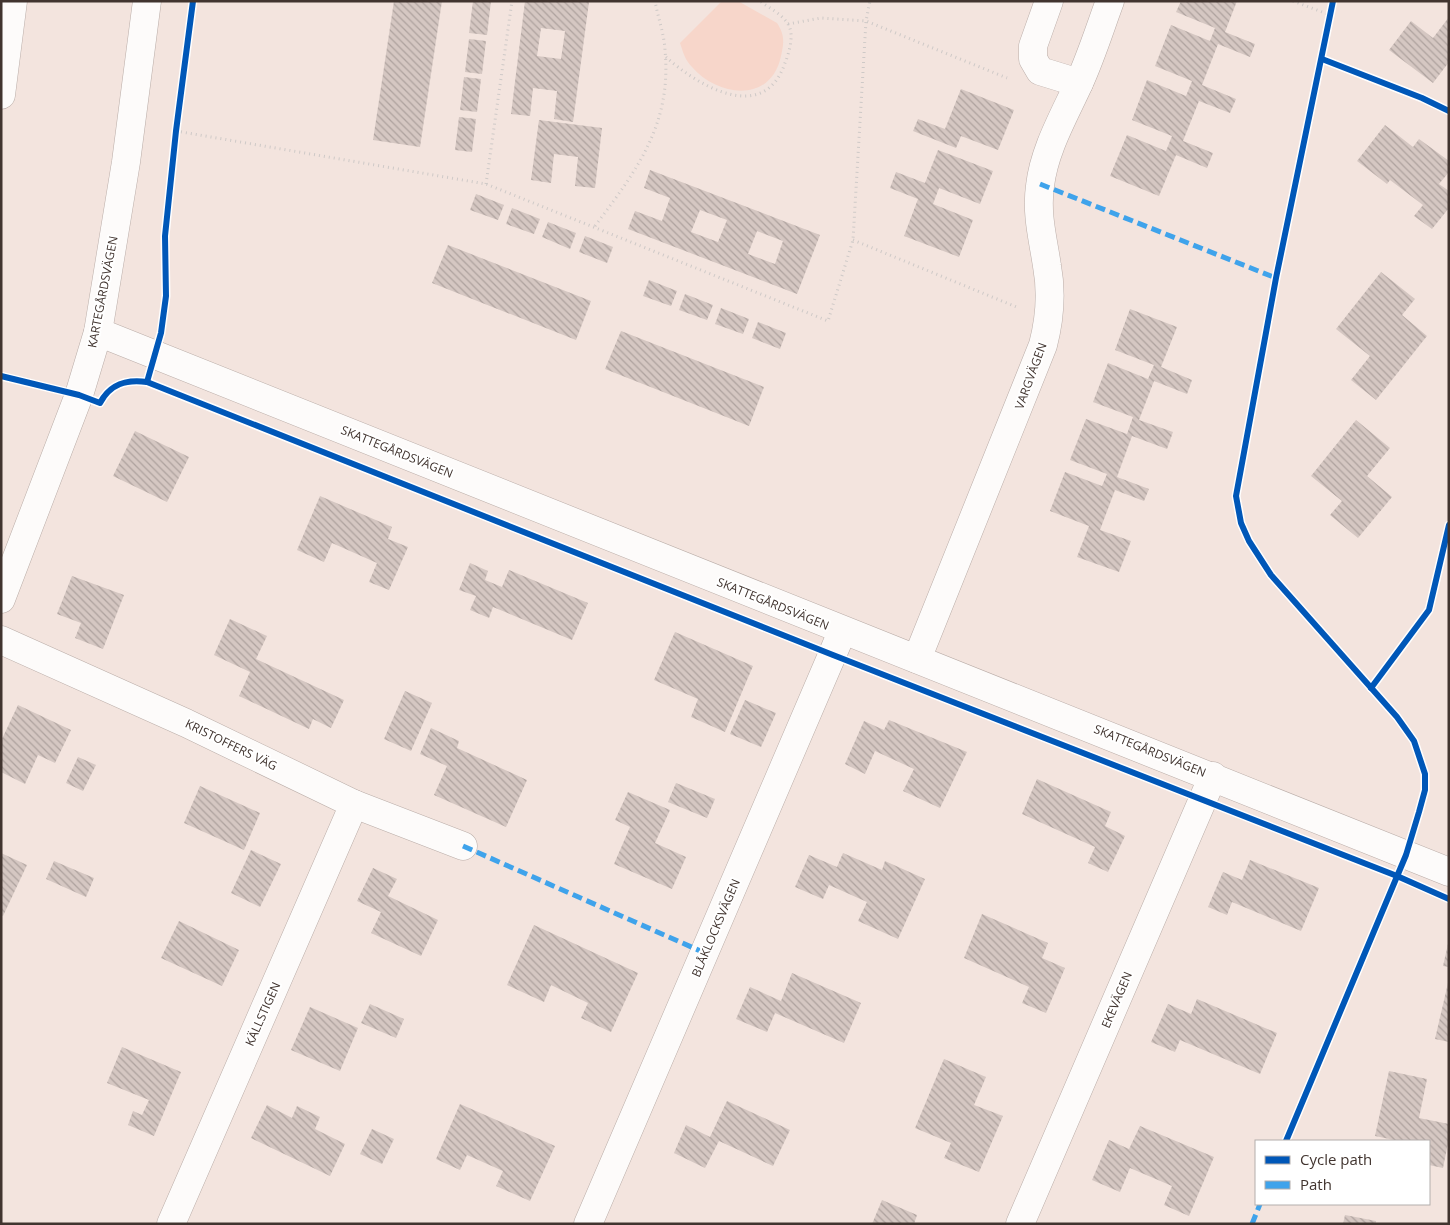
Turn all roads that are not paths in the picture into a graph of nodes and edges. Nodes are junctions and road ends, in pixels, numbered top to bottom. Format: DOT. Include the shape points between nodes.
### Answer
graph roads {
  1 [pos="13,1"];
  2 [pos="148,1"];
  3 [pos="1049,1"];
  4 [pos="1110,1"];
  5 [pos="1079,84"];
  6 [pos="1,95"];
  7 [pos="98,332"];
  8 [pos="1,599"];
  9 [pos="842,632"];
  10 [pos="1,640"];
  11 [pos="918,659"];
  12 [pos="1213,776"];
  13 [pos="354,804"];
  14 [pos="463,846"];
  15 [pos="1449,872"];
  16 [pos="171,1224"];
  17 [pos="588,1224"];
  18 [pos="1020,1224"];
  1 -- 6 [label="street"];
  2 -- 7 [label="street, KARTEGÅRDSVÄGEN"];
  3 -- 5 [label="street" via="1033,46 1032,60 1040,71"];
  4 -- 5 [label="street, VARGVÄGEN"];
  5 -- 11 [label="street, VARGVÄGEN" via="1050,148 1040,184 1050,320 1015,418"];
  7 -- 8 [label="street, KARTEGÅRDSVÄGEN" via="79,395"];
  7 -- 9 [label="street, SKATTEGÅRDSVÄGEN"];
  9 -- 11 [label="street, SKATTEGÅRDSVÄGEN"];
  9 -- 17 [label="street, BLÅKLOCKSVÄGEN"];
  10 -- 13 [label="street, KRISTOFFERS VÄG" via="186,723"];
  11 -- 12 [label="street, SKATTEGÅRDSVÄGEN"];
  12 -- 15 [label="street, SKATTEGÅRDSVÄGEN"];
  12 -- 18 [label="street, EKEVÄGEN"];
  13 -- 14 [label="street, KRISTOFFERS VÄG"];
  13 -- 16 [label="street, KÄLLSTIGEN"];
}
